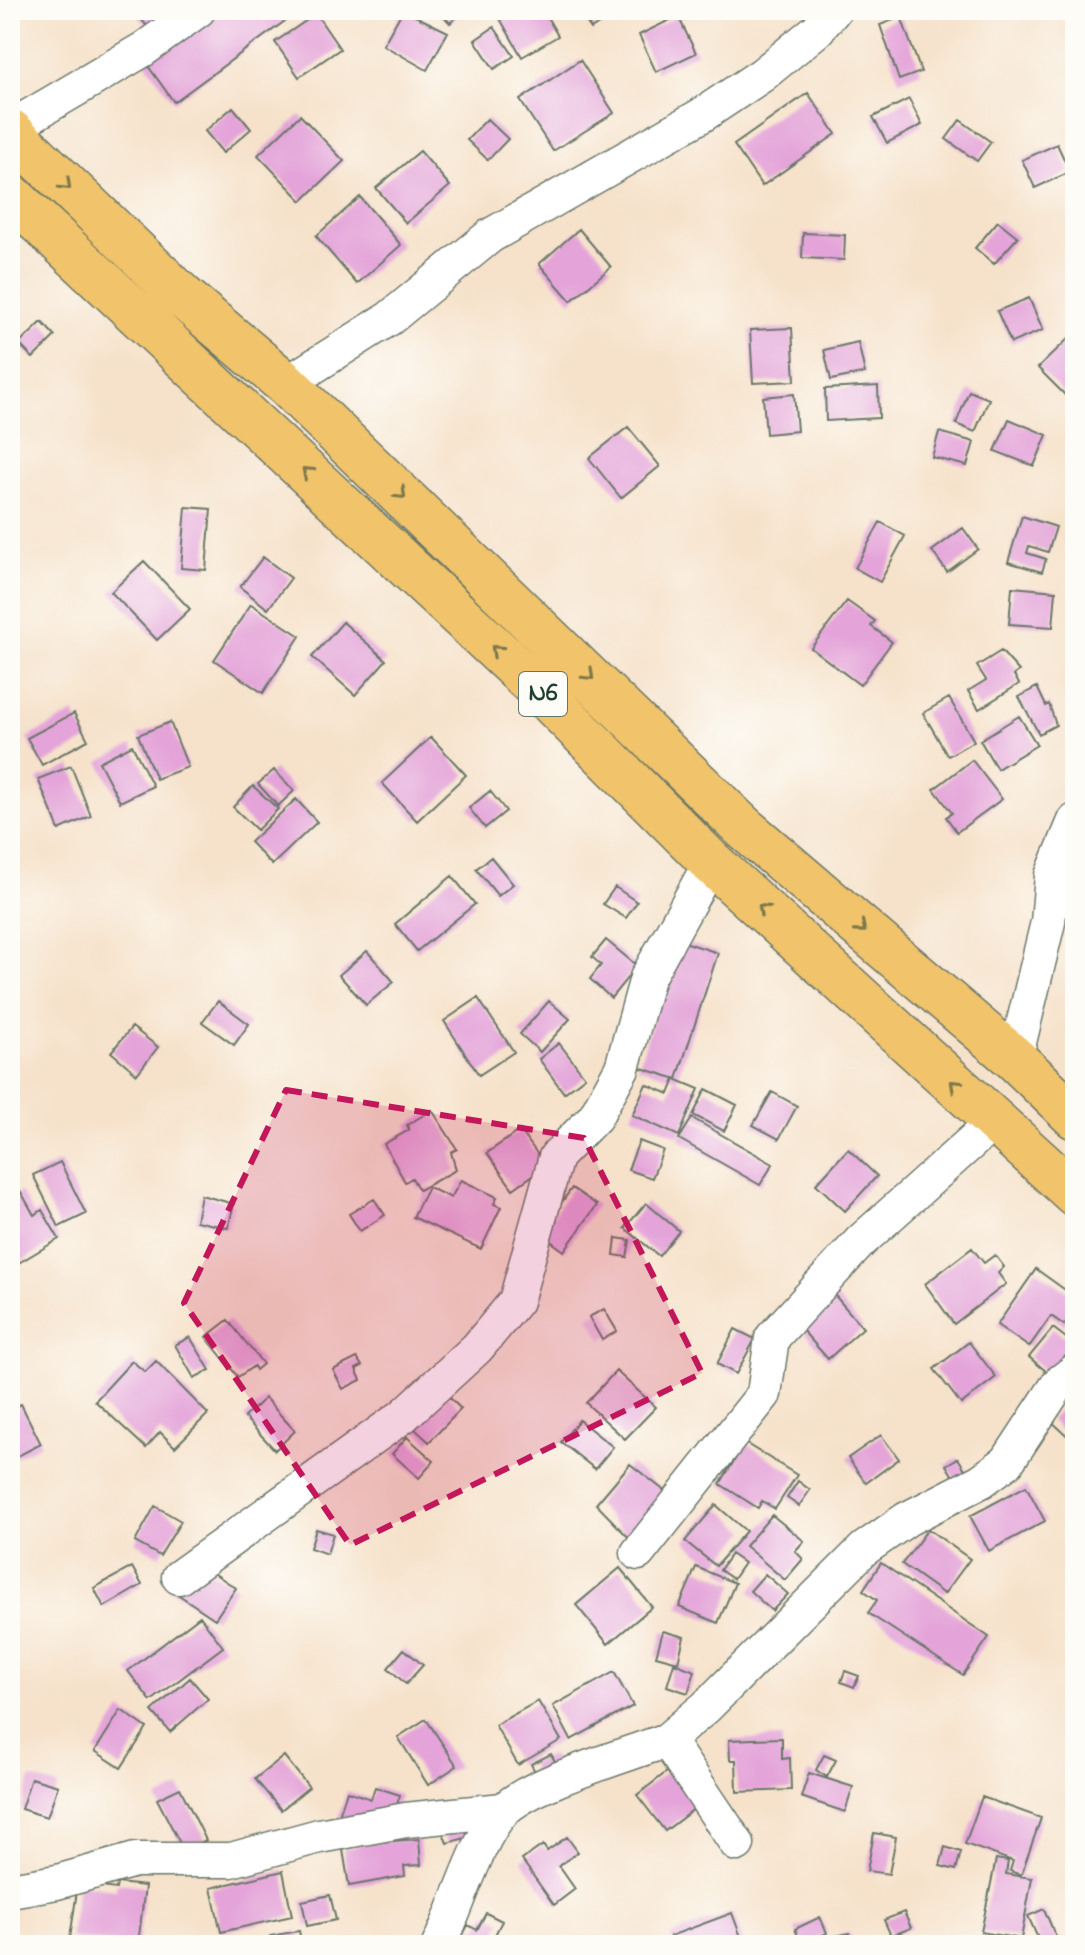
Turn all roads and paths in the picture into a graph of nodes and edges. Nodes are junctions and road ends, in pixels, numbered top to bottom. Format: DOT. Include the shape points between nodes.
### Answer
graph roads {
  1 [pos="198,10"];
  2 [pos="834,10"];
  3 [pos="10,129"];
  4 [pos="10,195"];
  5 [pos="286,384"];
  6 [pos="1075,821"];
  7 [pos="711,862"];
  8 [pos="1015,1059"];
  9 [pos="1070,1104"];
  10 [pos="995,1121"];
  11 [pos="1075,1194"];
  12 [pos="1075,1371"];
  13 [pos="638,1553"];
  14 [pos="179,1577"];
  15 [pos="667,1740"];
  16 [pos="503,1810"];
  17 [pos="737,1844"];
  18 [pos="10,1890"];
  19 [pos="439,1945"];
  1 -- 3 [label="street" via="144,49"];
  2 -- 5 [label="street" via="817,30 726,99 641,153 490,236 390,318"];
  3 -- 5 [label="highway, N6, one-way" via="182,296"];
  7 -- 4 [label="highway, N6, one-way" via="537,688"];
  5 -- 8 [label="highway, N6, one-way" via="744,828"];
  6 -- 8 [label="street" via="1052,876 1048,922"];
  10 -- 7 [label="highway, N6, one-way"];
  7 -- 14 [label="street" via="647,978 622,1068 595,1117 556,1157 516,1301 477,1348 403,1416"];
  8 -- 9 [label="highway, N6"];
  10 -- 11 [label="highway, N6"];
  10 -- 13 [label="street" via="861,1241 772,1338 764,1394"];
  12 -- 15 [label="street" via="1059,1383 1007,1462 864,1549"];
  15 -- 16 [label="street" via="537,1790"];
  15 -- 17 [label="street"];
  16 -- 18 [label="street" via="406,1820 231,1860 135,1860"];
  16 -- 19 [label="street"];
}
